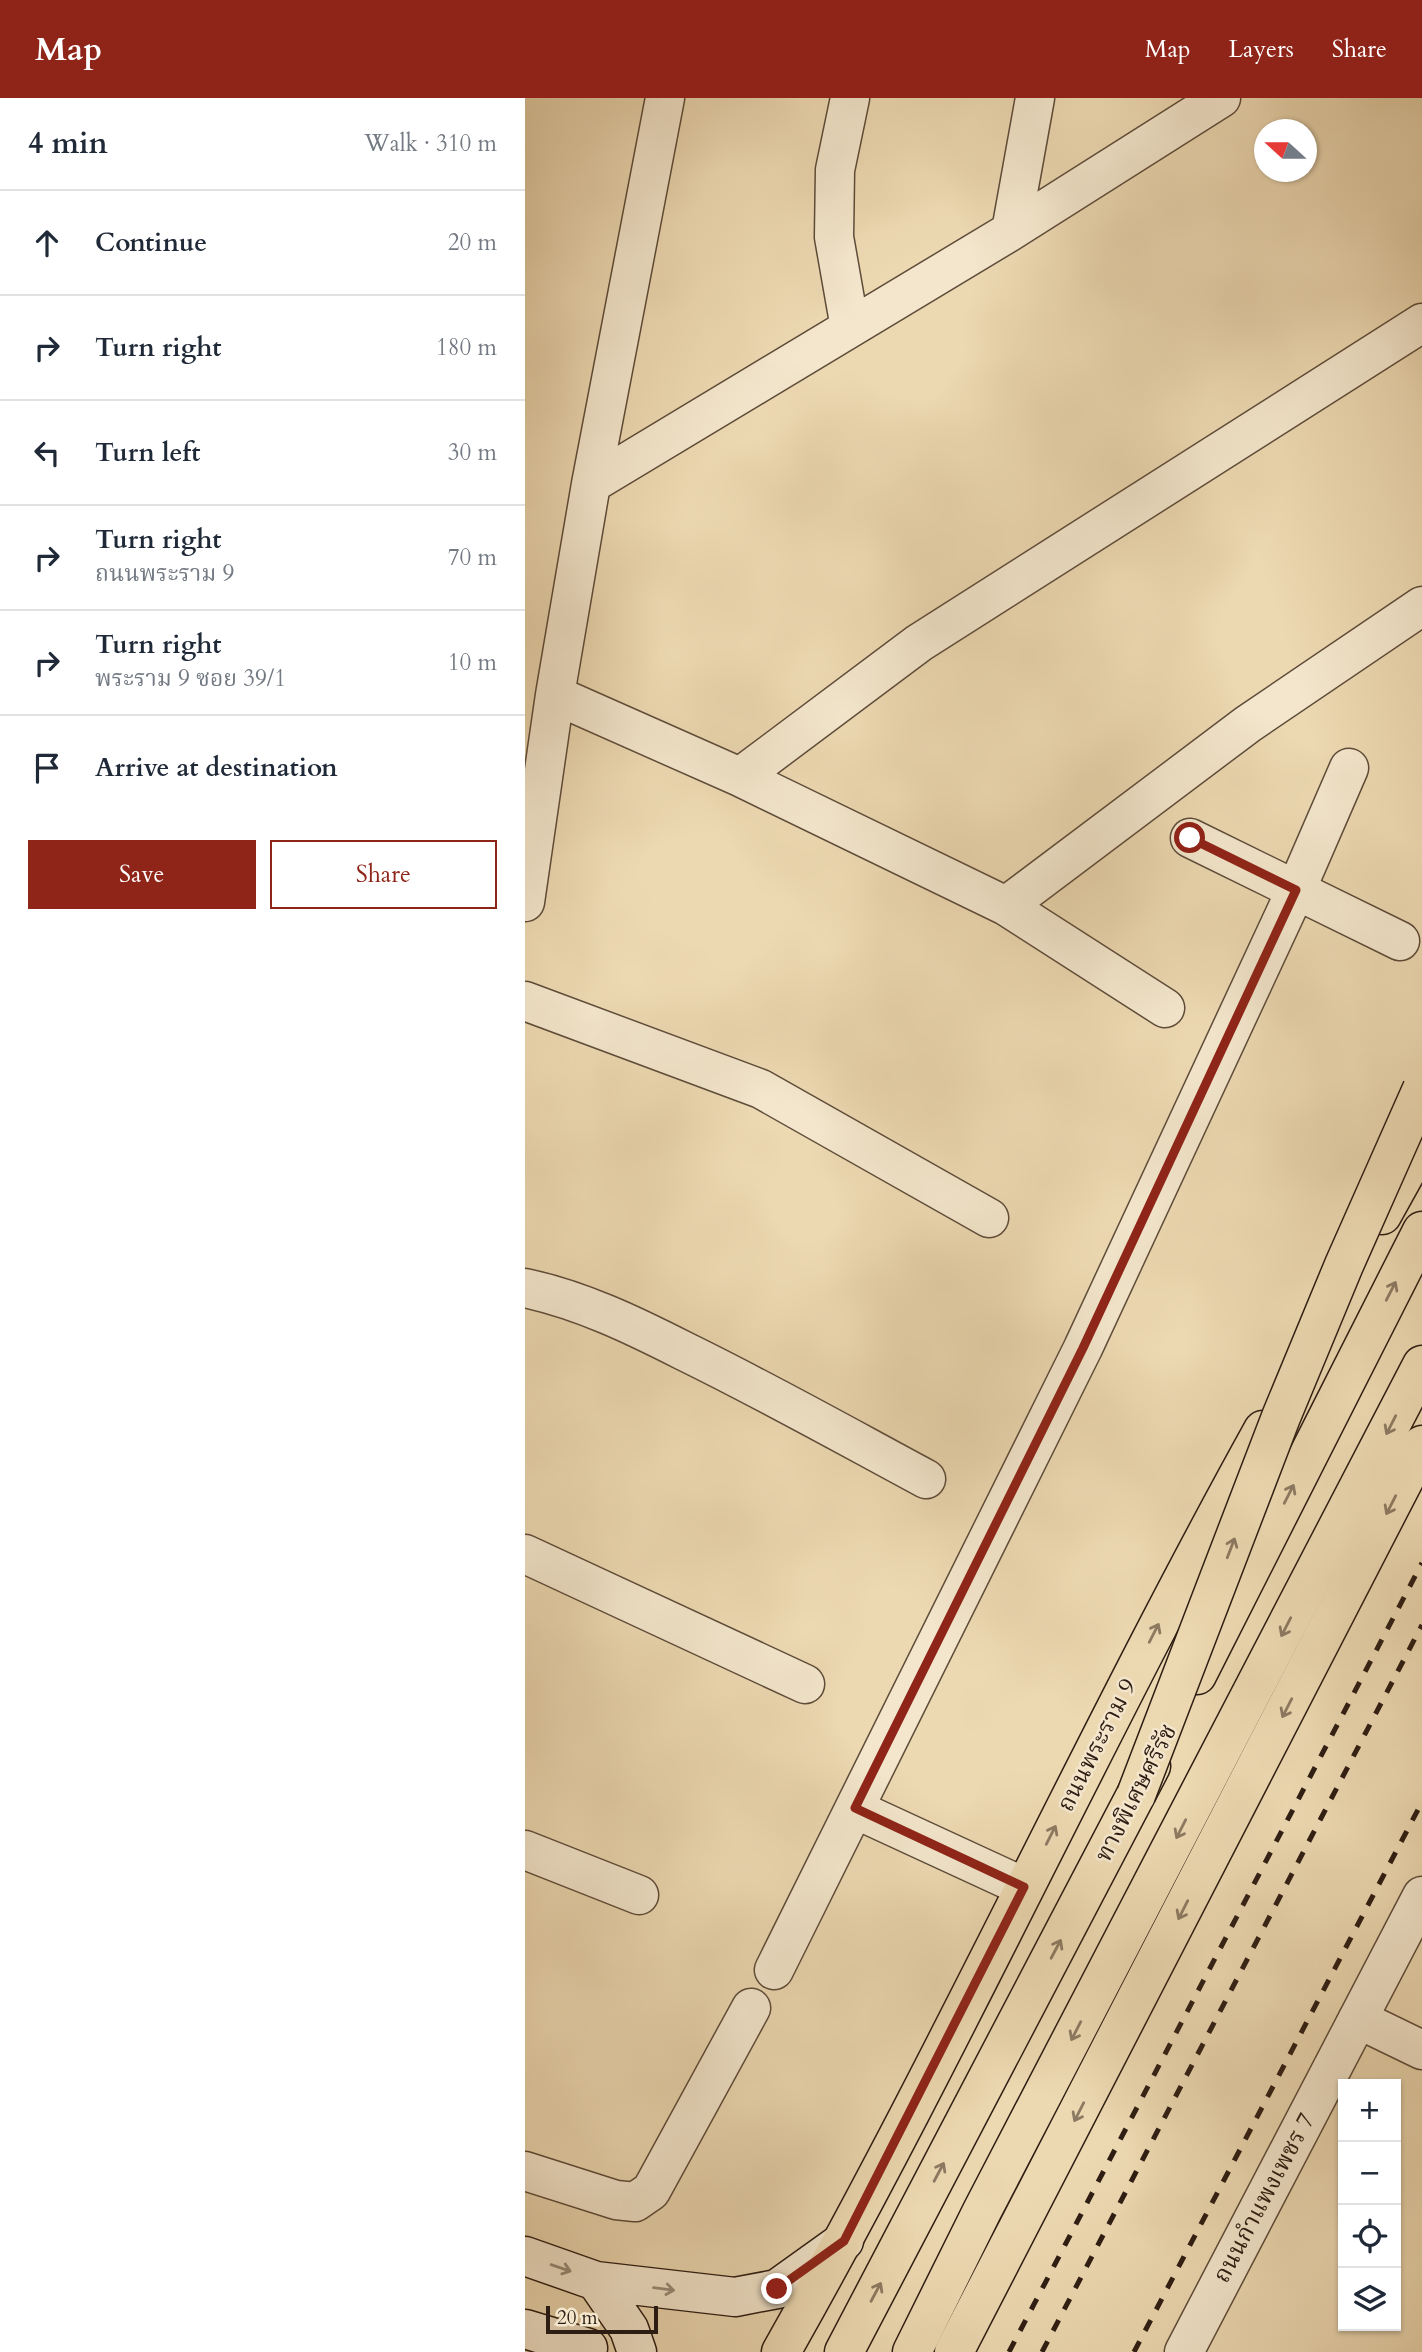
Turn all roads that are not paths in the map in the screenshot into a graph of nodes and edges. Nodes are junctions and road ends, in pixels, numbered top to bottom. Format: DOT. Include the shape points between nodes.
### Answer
graph roads {
  1 [pos="665,98"];
  2 [pos="850,98"];
  3 [pos="1035,98"];
  4 [pos="1221,98"];
  5 [pos="1010,230"];
  6 [pos="1422,323"];
  7 [pos="850,328"];
  8 [pos="591,484"];
  9 [pos="1422,606"];
  10 [pos="555,695"];
  11 [pos="1349,768"];
  12 [pos="740,777"];
  13 [pos="1190,838"];
  14 [pos="1296,890"];
  15 [pos="525,902"];
  16 [pos="1006,906"];
  17 [pos="1400,941"];
  18 [pos="525,1001"];
  19 [pos="1164,1008"];
  20 [pos="1422,1089"];
  21 [pos="1422,1143"];
  22 [pos="989,1218"];
  23 [pos="1422,1231"];
  24 [pos="525,1288"];
  25 [pos="1422,1365"];
  26 [pos="1422,1445"];
  27 [pos="926,1479"];
  28 [pos="525,1554"];
  29 [pos="805,1684"];
  30 [pos="1136,1795"];
  31 [pos="855,1808"];
  32 [pos="525,1850"];
  33 [pos="1024,1887"];
  34 [pos="639,1895"];
  35 [pos="1422,1896"];
  36 [pos="774,1970"];
  37 [pos="751,2008"];
  38 [pos="1358,2019"];
  39 [pos="1422,2050"];
  40 [pos="525,2171"];
  41 [pos="844,2241"];
  42 [pos="525,2256"];
  43 [pos="596,2281"];
  44 [pos="525,2329"];
  45 [pos="588,2348"];
  46 [pos="637,2352"];
  47 [pos="781,2352"];
  48 [pos="844,2352"];
  49 [pos="912,2352"];
  50 [pos="954,2352"];
  51 [pos="1184,2352"];
  1 -- 8 [label="street"];
  2 -- 7 [label="street" via="835,170 834,237"];
  3 -- 5 [label="street"];
  4 -- 5 [label="street"];
  5 -- 7 [label="street"];
  6 -- 12 [label="street" via="919,643"];
  7 -- 8 [label="street"];
  8 -- 10 [label="street"];
  9 -- 16 [label="street" via="1248,724"];
  10 -- 12 [label="street"];
  10 -- 15 [label="street"];
  11 -- 14 [label="street"];
  12 -- 16 [label="street"];
  13 -- 14 [label="street"];
  14 -- 17 [label="street"];
  14 -- 31 [label="street" via="1083,1348"];
  16 -- 19 [label="street"];
  18 -- 22 [label="street" via="761,1089"];
  30 -- 20 [label="main road, one-way, bridge" via="1281,1417"];
  33 -- 21 [label="main road, ถนนพระราม 9, one-way" via="1187,1567"];
  30 -- 23 [label="main road, ทางพิเศษศรีรัช, one-way, bridge"];
  24 -- 27 [label="street" via="621,1319"];
  25 -- 49 [label="main road, one-way"];
  26 -- 50 [label="main road, one-way"];
  28 -- 29 [label="street"];
  48 -- 30 [label="main road, ทางพิเศษศรีรัช, one-way"];
  31 -- 33 [label="street"];
  31 -- 36 [label="street"];
  32 -- 34 [label="street"];
  33 -- 41 [label="main road, ถนนพระราม 9"];
  35 -- 38 [label="street, ถนนกำแพงเพชร 7"];
  37 -- 40 [label="street" via="651,2191 635,2202 616,2200"];
  38 -- 39 [label="street"];
  38 -- 51 [label="street, ถนนกำแพงเพชร 7"];
  43 -- 41 [label="street, one-way" via="735,2297 777,2289"];
  41 -- 47 [label="main road, ถนนพระราม 9"];
  42 -- 43 [label="street, one-way"];
  43 -- 46 [label="street" via="629,2329"];
  44 -- 45 [label="street"];
}
